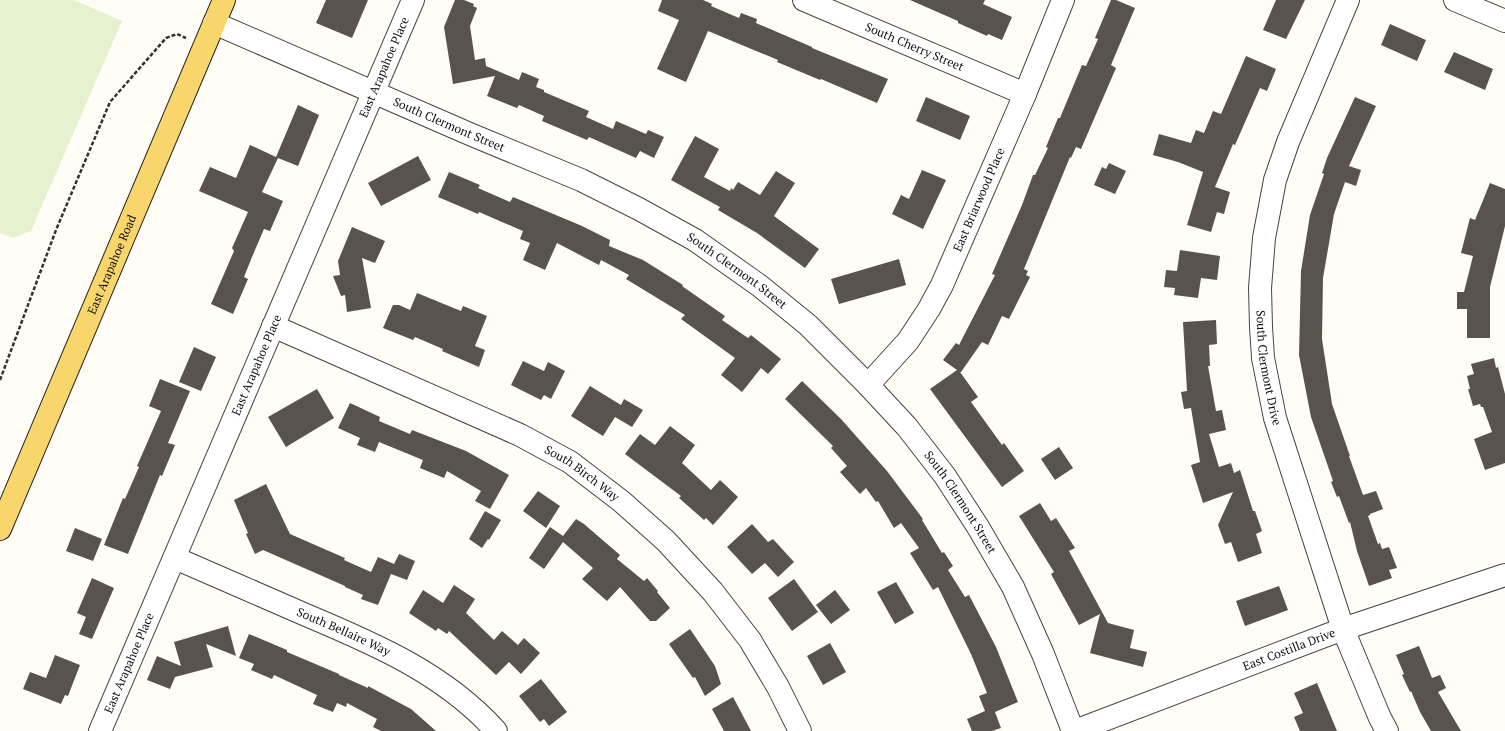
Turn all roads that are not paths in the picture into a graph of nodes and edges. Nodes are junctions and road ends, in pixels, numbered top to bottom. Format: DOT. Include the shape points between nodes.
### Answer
graph roads {
  1 [pos="224,0"];
  2 [pos="413,0"];
  3 [pos="804,0"];
  4 [pos="1063,0"];
  5 [pos="1348,0"];
  6 [pos="1455,0"];
  7 [pos="1505,21"];
  8 [pos="214,23"];
  9 [pos="372,92"];
  10 [pos="1025,94"];
  11 [pos="273,326"];
  12 [pos="868,385"];
  13 [pos="0,528"];
  14 [pos="175,558"];
  15 [pos="1505,575"];
  16 [pos="1343,629"];
  17 [pos="100,731"];
  18 [pos="496,731"];
  19 [pos="800,731"];
  20 [pos="1074,731"];
  21 [pos="1387,731"];
  1 -- 8 [label="main road, East Arapahoe Road"];
  2 -- 9 [label="street, East Arapahoe Place"];
  3 -- 10 [label="street, South Cherry Street"];
  4 -- 10 [label="street, East Briarwood Place"];
  5 -- 16 [label="street, South Clermont Drive" via="1288,142 1275,180 1264,238 1260,288 1263,358 1275,418"];
  6 -- 7 [label="street"];
  8 -- 9 [label="street, South Clermont Street"];
  8 -- 13 [label="main road, East Arapahoe Road"];
  9 -- 11 [label="street, East Arapahoe Place"];
  9 -- 12 [label="street, South Clermont Street" via="581,180 639,208 695,240 760,286 808,325"];
  10 -- 12 [label="street, East Briarwood Place" via="933,303 908,341"];
  11 -- 14 [label="street, East Arapahoe Place"];
  11 -- 19 [label="street, South Birch Way" via="520,435 570,462 621,501 666,541 713,592 750,640 778,686"];
  12 -- 20 [label="street, South Clermont Street" via="907,427 945,476 978,527 1013,587"];
  14 -- 17 [label="street, East Arapahoe Place"];
  14 -- 18 [label="street, South Bellaire Way" via="379,646 421,669 459,696"];
  15 -- 16 [label="street, East Costilla Drive"];
  16 -- 20 [label="street, East Costilla Drive"];
  16 -- 21 [label="street, South Clermont Drive"];
}
